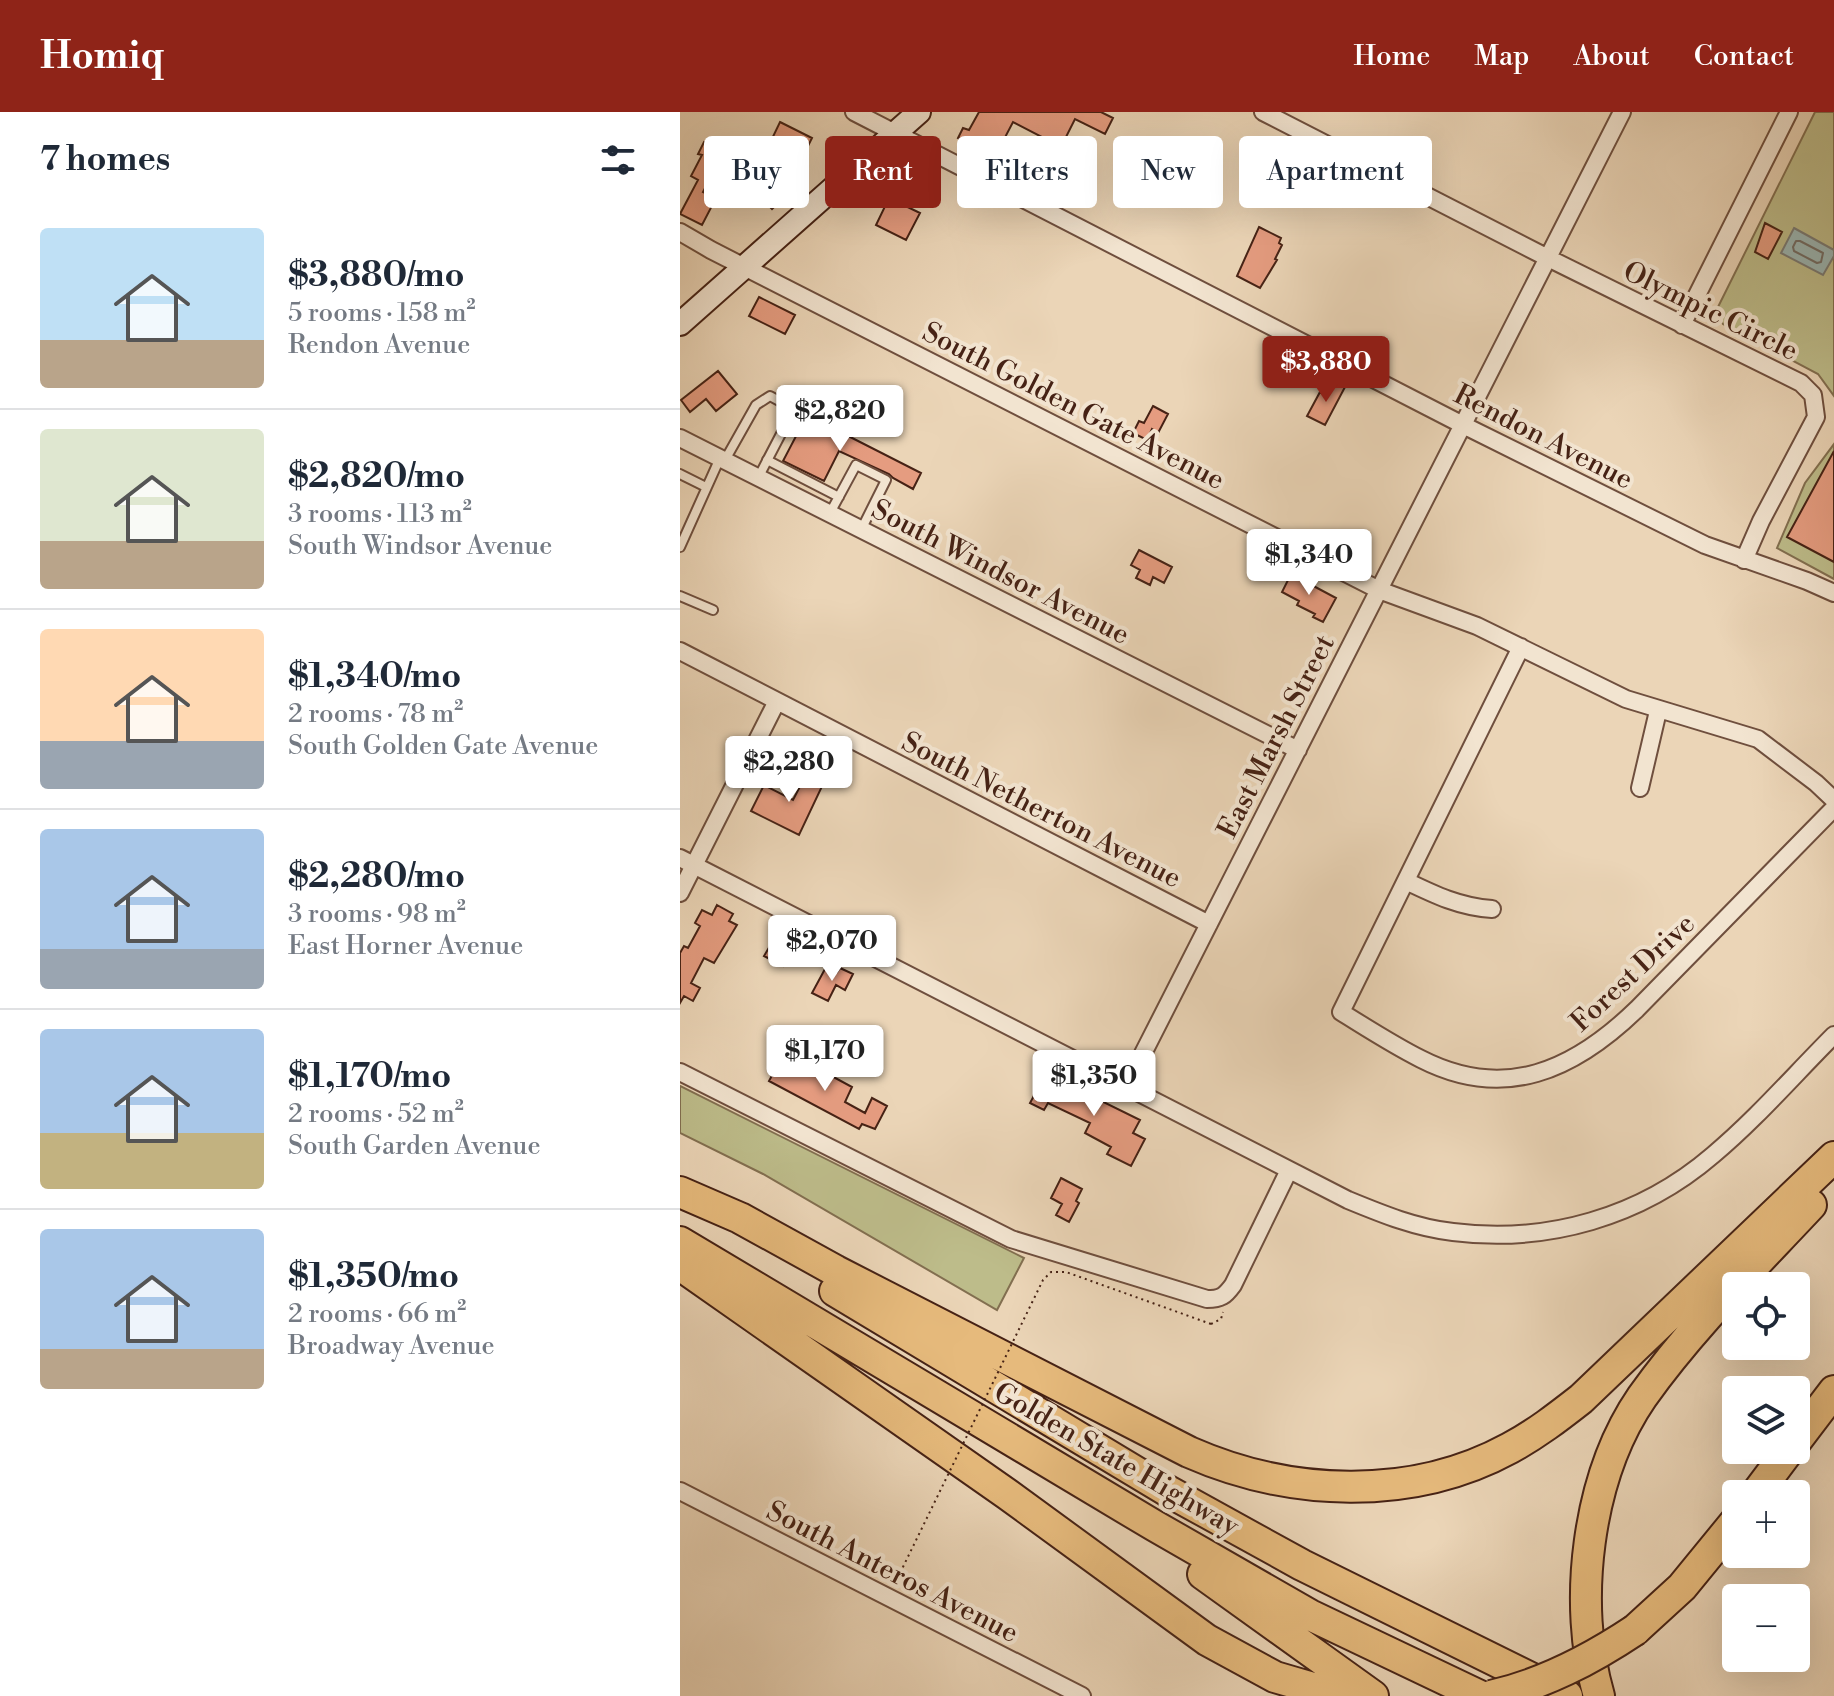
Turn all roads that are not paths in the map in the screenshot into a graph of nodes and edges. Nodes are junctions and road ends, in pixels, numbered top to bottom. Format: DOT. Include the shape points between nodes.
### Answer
graph roads {
  1 [pos="854,112"];
  2 [pos="919,112"];
  3 [pos="1263,112"];
  4 [pos="1622,112"];
  5 [pos="1789,112"];
  6 [pos="894,133"];
  7 [pos="680,232"];
  8 [pos="1548,258"];
  9 [pos="744,266"];
  10 [pos="680,324"];
  11 [pos="1682,325"];
  12 [pos="1463,425"];
  13 [pos="680,438"];
  14 [pos="722,460"];
  15 [pos="767,460"];
  16 [pos="680,474"];
  17 [pos="758,478"];
  18 [pos="706,487"];
  19 [pos="839,497"];
  20 [pos="830,514"];
  21 [pos="861,530"];
  22 [pos="680,547"];
  23 [pos="1744,560"];
  24 [pos="1379,590"];
  25 [pos="1834,593"];
  26 [pos="680,596"];
  27 [pos="713,610"];
  28 [pos="1521,647"];
  29 [pos="680,651"];
  30 [pos="776,703"];
  31 [pos="1658,711"];
  32 [pos="1298,750"];
  33 [pos="1640,788"];
  34 [pos="1834,800"];
  35 [pos="1834,808"];
  36 [pos="687,862"];
  37 [pos="1406,881"];
  38 [pos="680,893"];
  39 [pos="1492,909"];
  40 [pos="1209,924"];
  41 [pos="1834,1035"];
  42 [pos="680,1072"];
  43 [pos="1127,1085"];
  44 [pos="1834,1157"];
  45 [pos="1289,1170"];
  46 [pos="1834,1181"];
  47 [pos="680,1194"];
  48 [pos="680,1242"];
  49 [pos="680,1265"];
  50 [pos="1834,1391"];
  51 [pos="1810,1423"];
  52 [pos="680,1491"];
  53 [pos="1155,1526"];
  54 [pos="1722,1538"];
  55 [pos="1082,1696"];
  56 [pos="1340,1696"];
  57 [pos="1373,1696"];
  58 [pos="1480,1696"];
  59 [pos="1491,1696"];
  60 [pos="1567,1696"];
  61 [pos="1599,1696"];
  1 -- 6 [label="street, Rendon Avenue"];
  2 -- 6 [label="main road"];
  3 -- 8 [label="street, Olympic Circle"];
  4 -- 8 [label="street, East Marsh Street"];
  5 -- 11 [label="street"];
  6 -- 9 [label="main road"];
  6 -- 12 [label="street, Rendon Avenue"];
  7 -- 9 [label="street, South Golden Gate Avenue"];
  8 -- 11 [label="street, Olympic Circle"];
  8 -- 12 [label="street, East Marsh Street"];
  9 -- 10 [label="main road"];
  9 -- 24 [label="street, South Golden Gate Avenue"];
  11 -- 23 [label="street, Olympic Circle" via="1801,383 1813,395 1812,427"];
  12 -- 23 [label="street, Rendon Avenue"];
  12 -- 24 [label="street, East Marsh Street"];
  13 -- 14 [label="street, South Windsor Avenue"];
  14 -- 15 [label="lane" via="756,405 770,396 794,409"];
  14 -- 17 [label="street, South Windsor Avenue"];
  14 -- 18 [label="lane"];
  15 -- 17 [label="lane"];
  15 -- 19 [label="lane"];
  16 -- 18 [label="lane"];
  17 -- 20 [label="street, South Windsor Avenue"];
  18 -- 22 [label="lane"];
  19 -- 20 [label="lane"];
  19 -- 21 [label="lane" via="856,465 886,480"];
  20 -- 21 [label="street, South Windsor Avenue"];
  21 -- 32 [label="street, South Windsor Avenue"];
  23 -- 25 [label="street, Rendon Avenue"];
  24 -- 28 [label="street, South Golden Gate Avenue"];
  24 -- 32 [label="street, East Marsh Street"];
  26 -- 27 [label="lane"];
  28 -- 31 [label="street, South Golden Gate Avenue"];
  28 -- 37 [label="street"];
  29 -- 30 [label="street, South Netherton Avenue"];
  30 -- 36 [label="street"];
  30 -- 40 [label="street, South Netherton Avenue"];
  31 -- 33 [label="street"];
  31 -- 34 [label="street, South Golden Gate Avenue" via="1758,739"];
  32 -- 40 [label="street, East Marsh Street"];
  35 -- 37 [label="street, Forest Drive" via="1614,1032 1576,1059 1534,1075 1496,1078 1458,1072 1422,1060 1341,1012"];
  36 -- 38 [label="street"];
  36 -- 43 [label="street"];
  37 -- 39 [label="street" via="1451,902"];
  40 -- 43 [label="street, East Marsh Street"];
  41 -- 45 [label="street" via="1713,1156 1676,1184 1633,1207 1561,1230 1506,1236 1451,1232 1398,1220"];
  42 -- 45 [label="street" via="1011,1239 1207,1299 1226,1295 1233,1285"];
  43 -- 45 [label="street"];
  44 -- 47 [label="highway" via="1581,1399 1543,1429 1508,1450 1442,1474 1337,1488 1273,1480 1189,1452 740,1218"];
  46 -- 61 [label="highway" via="1678,1351 1641,1399 1618,1443 1600,1491 1587,1572 1588,1636"];
  47 -- 60 [label="highway, Golden State Highway" via="1166,1490 1302,1565"];
  48 -- 53 [label="highway, Golden State Highway"];
  49 -- 56 [label="highway" via="1234,1657 1275,1677"];
  50 -- 51 [label="highway"];
  52 -- 55 [label="street, South Anteros Avenue"];
  53 -- 57 [label="highway" via="1161,1543"];
  53 -- 58 [label="highway, Golden State Highway" via="1310,1615"];
  54 -- 59 [label="highway, bridge" via="1682,1587 1635,1630 1576,1667"];
}
